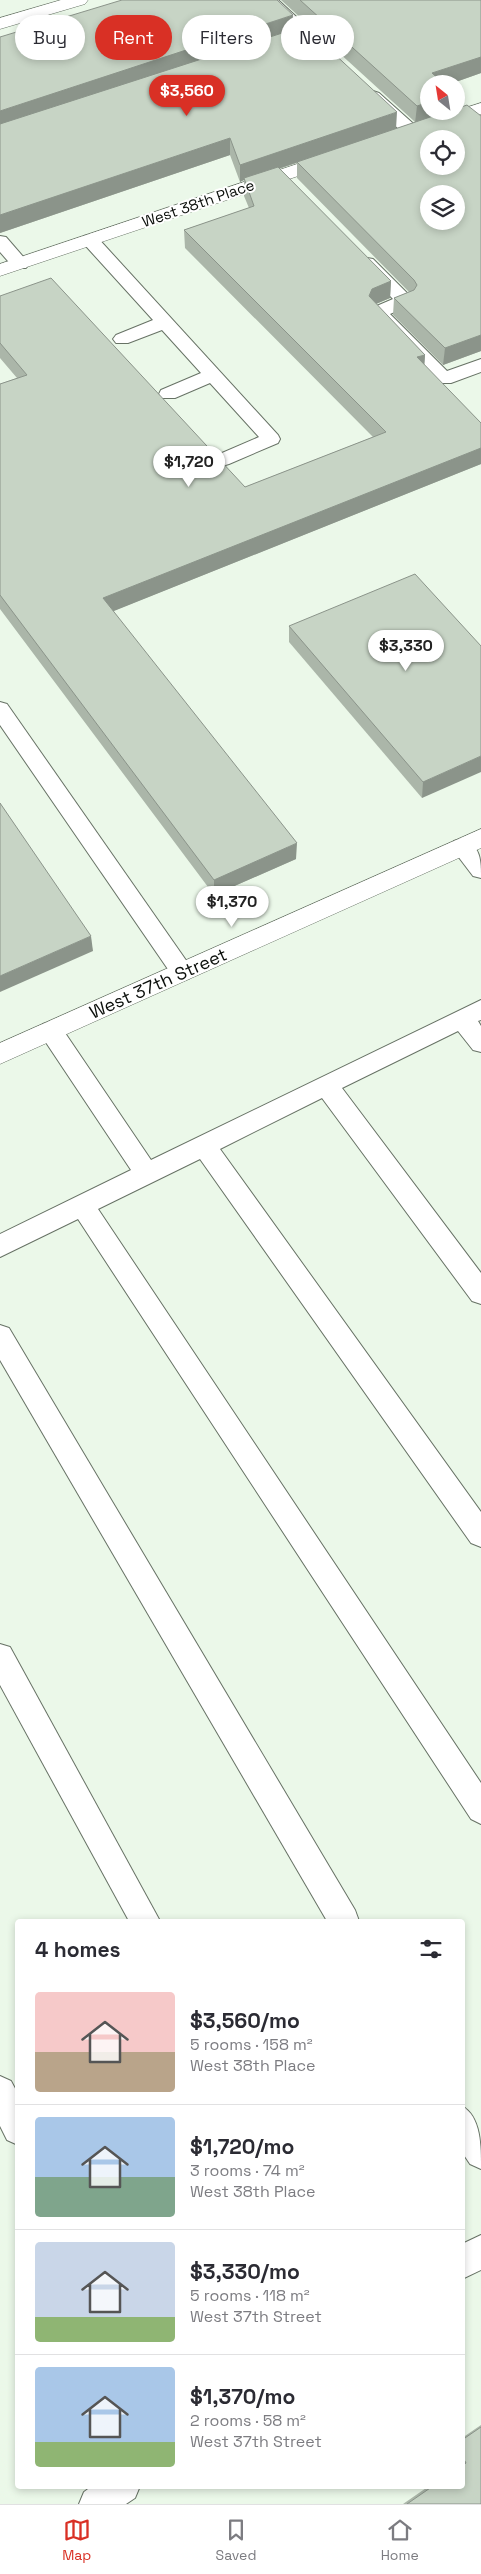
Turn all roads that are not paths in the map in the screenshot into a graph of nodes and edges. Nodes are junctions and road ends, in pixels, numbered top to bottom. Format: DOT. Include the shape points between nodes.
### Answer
graph roads {
  1 [pos="79,0"];
  2 [pos="268,0"];
  3 [pos="285,15"];
  4 [pos="0,24"];
  5 [pos="363,87"];
  6 [pos="480,110"];
  7 [pos="412,131"];
  8 [pos="393,138"];
  9 [pos="346,153"];
  10 [pos="281,175"];
  11 [pos="296,191"];
  12 [pos="90,240"];
  13 [pos="0,241"];
  14 [pos="357,253"];
  15 [pos="20,264"];
  16 [pos="0,270"];
  17 [pos="165,322"];
  18 [pos="122,339"];
  19 [pos="481,365"];
  20 [pos="214,376"];
  21 [pos="168,394"];
  22 [pos="222,460"];
  23 [pos="0,709"];
  24 [pos="471,843"];
  25 [pos="481,870"];
  26 [pos="182,972"];
  27 [pos="471,1014"];
  28 [pos="51,1031"];
  29 [pos="481,1042"];
  30 [pos="0,1054"];
  31 [pos="326,1085"];
  32 [pos="204,1145"];
  33 [pos="146,1173"];
  34 [pos="82,1205"];
  35 [pos="0,1246"];
  36 [pos="481,1293"];
  37 [pos="0,1336"];
  38 [pos="481,1534"];
  39 [pos="0,1657"];
  40 [pos="481,1809"];
  41 [pos="144,1919"];
  42 [pos="343,1919"];
  43 [pos="0,2092"];
  44 [pos="15,2123"];
  45 [pos="465,2127"];
  46 [pos="481,2153"];
  47 [pos="481,2251"];
  48 [pos="465,2261"];
  49 [pos="118,2489"];
  50 [pos="96,2504"];
  1 -- 4 [label="street"];
  2 -- 3 [label="lane"];
  5 -- 7 [label="lane"];
  6 -- 7 [label="street"];
  7 -- 8 [label="street"];
  9 -- 10 [label="street, West 38th Place"];
  10 -- 11 [label="lane"];
  10 -- 12 [label="street, West 38th Place"];
  12 -- 15 [label="street, West 38th Place"];
  12 -- 17 [label="lane"];
  13 -- 15 [label="lane"];
  14 -- 19 [label="lane" via="405,301 378,312 444,379"];
  15 -- 16 [label="street, West 38th Place"];
  17 -- 18 [label="lane"];
  17 -- 20 [label="lane"];
  20 -- 21 [label="lane"];
  20 -- 22 [label="lane" via="272,440"];
  23 -- 26 [label="lane"];
  24 -- 25 [label="lane"];
  24 -- 26 [label="street, West 37th Street"];
  26 -- 28 [label="street, West 37th Street"];
  27 -- 29 [label="lane"];
  27 -- 31 [label="lane"];
  28 -- 30 [label="street, West 37th Street"];
  28 -- 33 [label="lane"];
  31 -- 32 [label="lane"];
  31 -- 36 [label="lane"];
  32 -- 33 [label="lane"];
  32 -- 38 [label="lane"];
  33 -- 34 [label="lane"];
  34 -- 35 [label="lane"];
  34 -- 40 [label="lane"];
  37 -- 42 [label="lane"];
  39 -- 41 [label="lane"];
  43 -- 44 [label="lane"];
  45 -- 46 [label="lane"];
  47 -- 48 [label="lane"];
  49 -- 50 [label="lane"];
}
